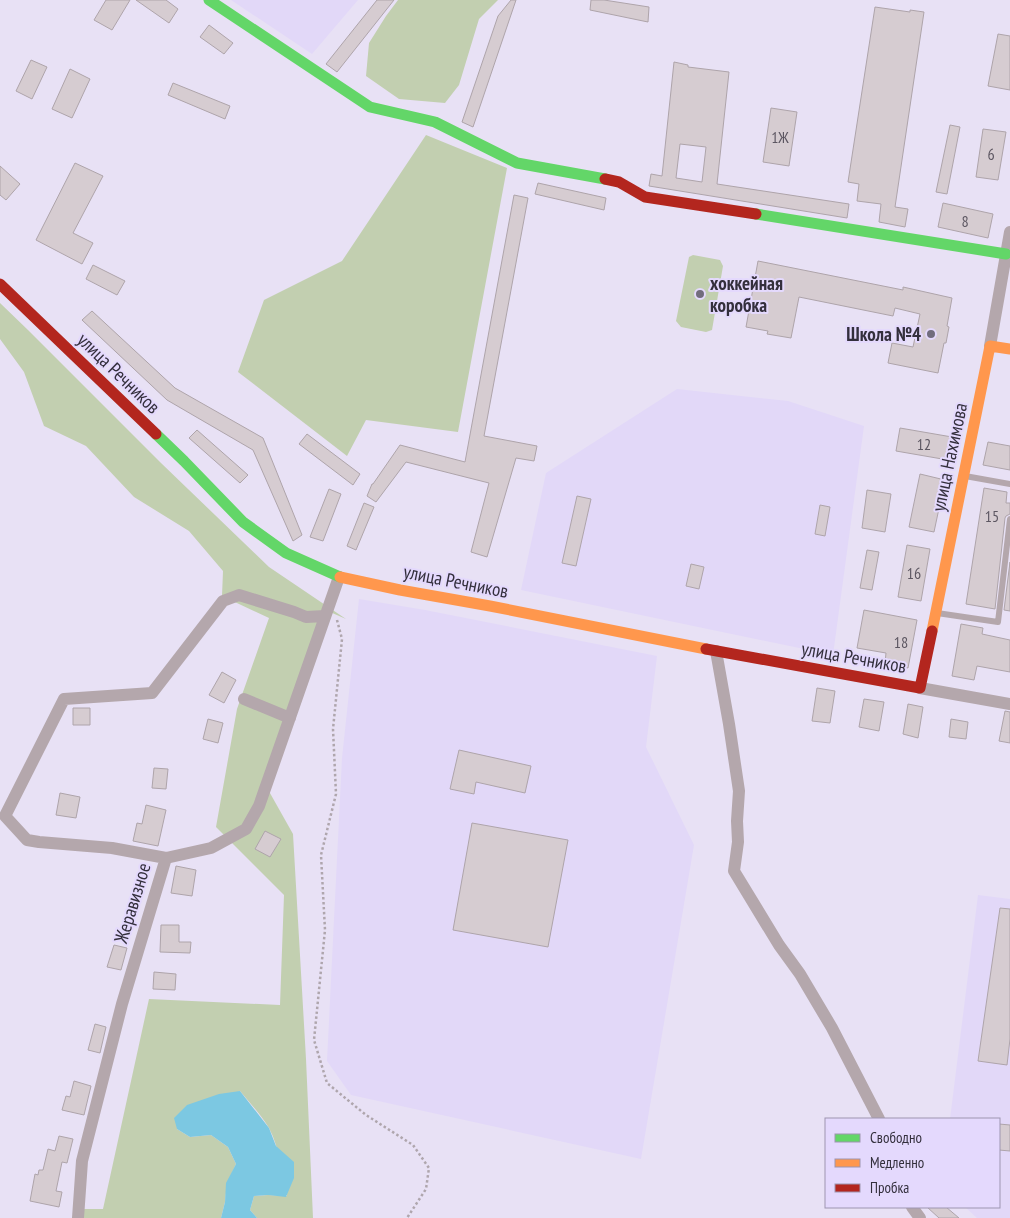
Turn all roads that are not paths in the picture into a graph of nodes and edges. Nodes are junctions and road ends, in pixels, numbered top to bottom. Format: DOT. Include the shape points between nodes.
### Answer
graph roads {
  1 [pos="209,0"];
  2 [pos="1010,232"];
  3 [pos="1006,254"];
  4 [pos="0,284"];
  5 [pos="990,346"];
  6 [pos="1010,349"];
  7 [pos="964,476"];
  8 [pos="1010,484"];
  9 [pos="1010,519"];
  10 [pos="339,577"];
  11 [pos="936,613"];
  12 [pos="325,616"];
  13 [pos="716,651"];
  14 [pos="920,688"];
  15 [pos="244,700"];
  16 [pos="1010,704"];
  17 [pos="290,718"];
  18 [pos="166,858"];
  19 [pos="878,1118"];
  20 [pos="78,1218"];
  1 -- 3 [label="street" via="370,107 435,122 517,163 619,182 645,196"];
  2 -- 3 [label="street, улица Нахимова"];
  3 -- 5 [label="street, улица Нахимова"];
  4 -- 10 [label="street, улица Речников" via="243,522 286,553"];
  5 -- 6 [label="street"];
  5 -- 7 [label="street, улица Нахимова"];
  7 -- 8 [label="lane"];
  7 -- 11 [label="street, улица Нахимова"];
  9 -- 11 [label="lane" via="998,622"];
  10 -- 12 [label="street, Жеравизное"];
  10 -- 13 [label="street, улица Речников"];
  11 -- 14 [label="street, улица Нахимова"];
  12 -- 17 [label="street, Жеравизное"];
  12 -- 18 [label="street" via="306,617 239,595 223,601 152,693 64,699 5,816 27,840 112,848"];
  13 -- 14 [label="street, улица Речников"];
  13 -- 19 [label="street" via="739,791 734,871 832,1028"];
  14 -- 16 [label="street, улица Речников"];
  15 -- 17 [label="street"];
  17 -- 18 [label="street, Жеравизное" via="259,806 246,829 212,848"];
  18 -- 20 [label="street, Жеравизное" via="122,1004 82,1161"];
}
